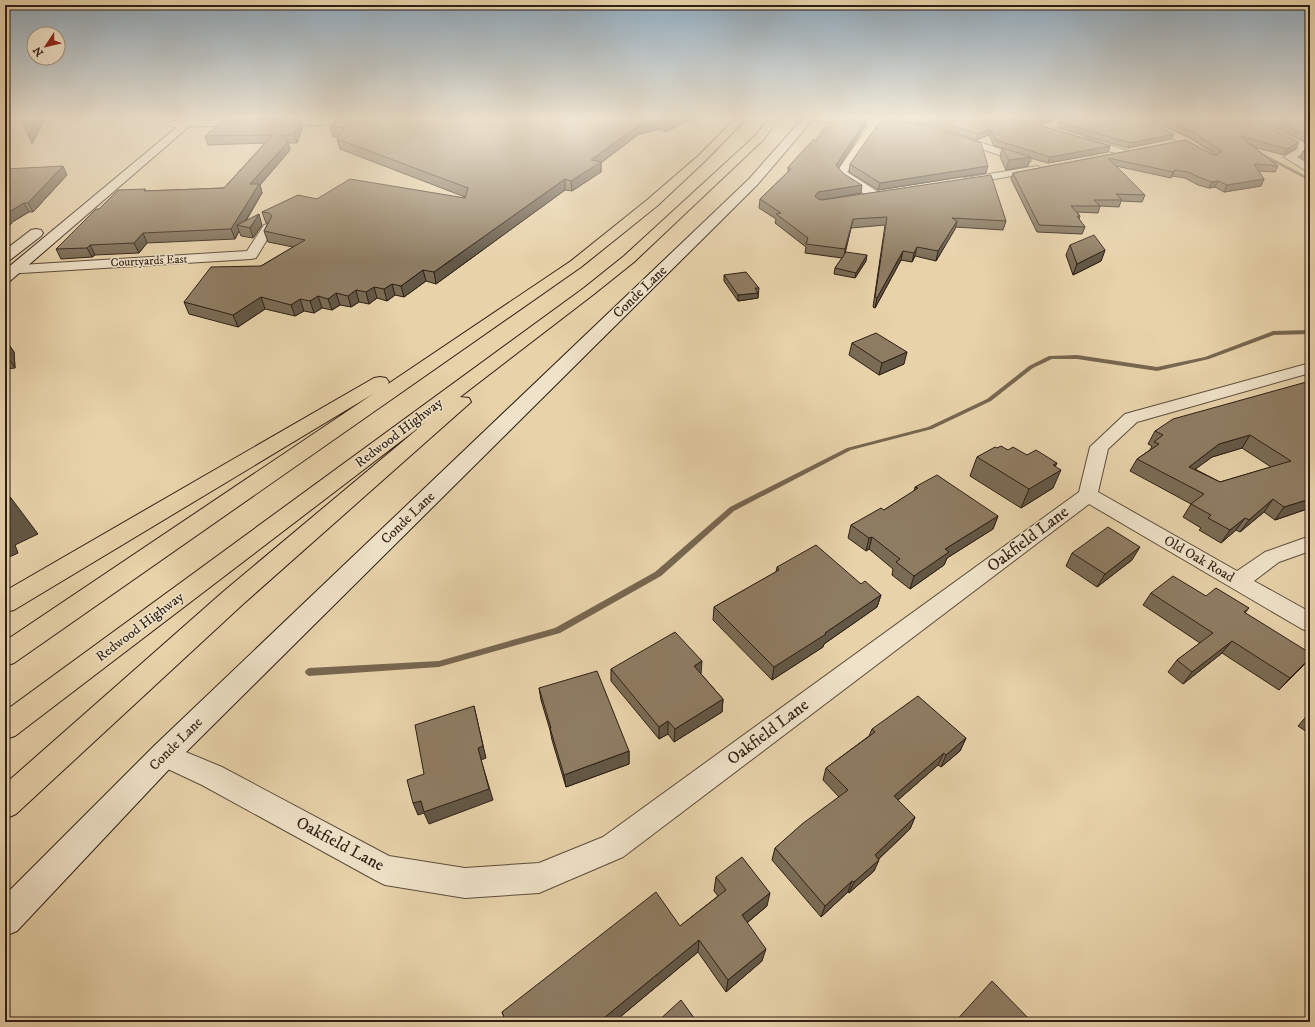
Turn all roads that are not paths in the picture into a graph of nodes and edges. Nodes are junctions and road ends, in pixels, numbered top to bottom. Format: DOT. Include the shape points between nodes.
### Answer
graph roads {
  1 [pos="125,165"];
  2 [pos="133,165"];
  3 [pos="694,165"];
  4 [pos="731,165"];
  5 [pos="768,165"];
  6 [pos="846,165"];
  7 [pos="1039,165"];
  8 [pos="955,183"];
  9 [pos="856,199"];
  10 [pos="70,207"];
  11 [pos="45,226"];
  12 [pos="268,228"];
  13 [pos="5,257"];
  14 [pos="8,273"];
  15 [pos="549,283"];
  16 [pos="589,291"];
  17 [pos="1310,368"];
  18 [pos="1088,495"];
  19 [pos="1310,543"];
  20 [pos="1238,581"];
  21 [pos="5,603"];
  22 [pos="1310,623"];
  23 [pos="5,655"];
  24 [pos="5,727"];
  25 [pos="164,755"];
  26 [pos="5,804"];
  27 [pos="5,919"];
  1 -- 10 [label="street"];
  2 -- 14 [label="street"];
  3 -- 15 [label="highway" via="652,203"];
  4 -- 16 [label="highway, Redwood Highway" via="629,259"];
  5 -- 25 [label="street, Conde Lane"];
  6 -- 9 [label="street" via="841,173 881,195"];
  7 -- 8 [label="street" via="1048,168"];
  11 -- 13 [label="street"];
  12 -- 14 [label="street, Courtyards East" via="251,255"];
  15 -- 21 [label="highway"];
  15 -- 23 [label="highway"];
  16 -- 24 [label="highway, Redwood Highway"];
  16 -- 26 [label="highway" via="232,598"];
  17 -- 18 [label="street" via="1131,418 1099,447"];
  18 -- 20 [label="street, Old Oak Road"];
  18 -- 25 [label="street, Oakfield Lane" via="613,847 539,878 465,883 385,870 212,776"];
  19 -- 20 [label="street" via="1272,557"];
  20 -- 22 [label="street, Old Oak Road"];
  25 -- 27 [label="street, Conde Lane"];
}
